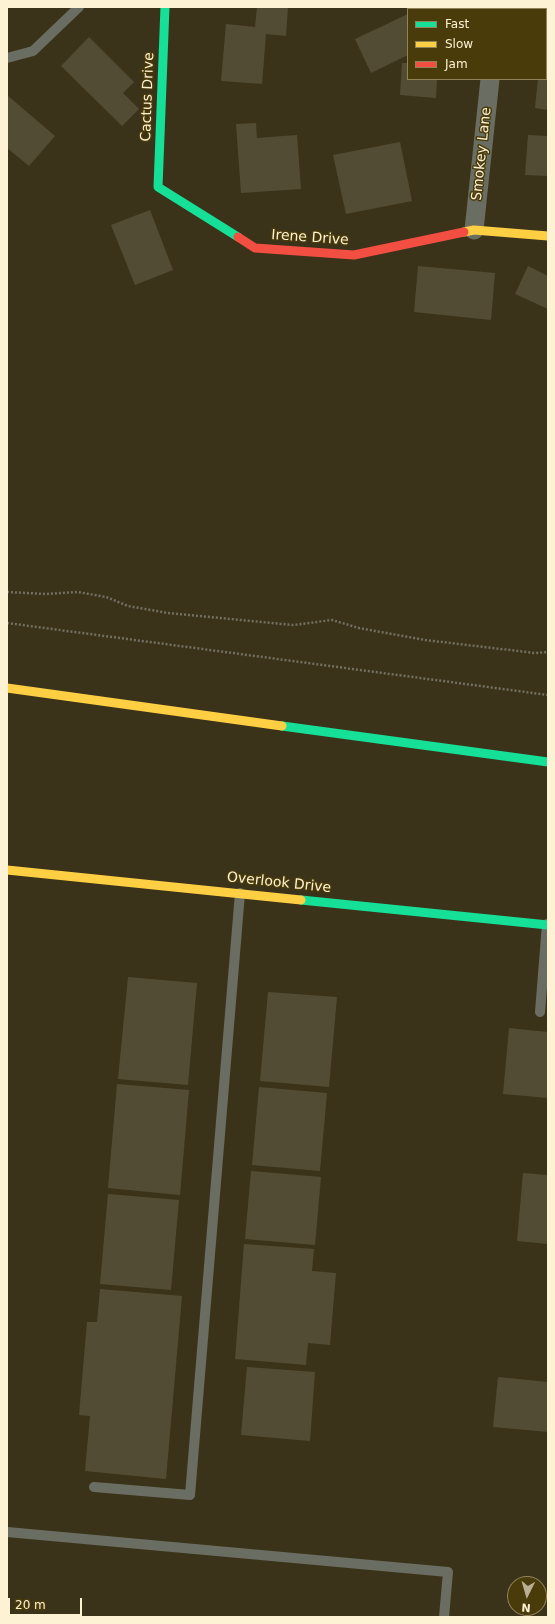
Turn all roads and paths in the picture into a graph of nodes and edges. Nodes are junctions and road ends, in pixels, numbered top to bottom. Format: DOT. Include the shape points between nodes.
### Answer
graph roads {
  1 [pos="79,7"];
  2 [pos="165,7"];
  3 [pos="7,58"];
  4 [pos="490,80"];
  5 [pos="158,187"];
  6 [pos="474,230"];
  7 [pos="548,236"];
  8 [pos="7,592"];
  9 [pos="7,623"];
  10 [pos="548,652"];
  11 [pos="7,688"];
  12 [pos="548,695"];
  13 [pos="548,762"];
  14 [pos="7,870"];
  15 [pos="240,893"];
  16 [pos="547,924"];
  17 [pos="540,1012"];
  18 [pos="94,1487"];
  19 [pos="7,1532"];
  20 [pos="444,1617"];
  1 -- 3 [label="lane" via="33,51"];
  2 -- 5 [label="main road, Cactus Drive"];
  4 -- 6 [label="street, Smokey Lane"];
  5 -- 6 [label="main road, Irene Drive" via="255,248 354,255"];
  6 -- 7 [label="main road, Irene Drive"];
  8 -- 10 [label="path" via="78,592 106,597 128,606 168,613 293,625 332,620 359,628 425,640 535,653"];
  9 -- 12 [label="path"];
  11 -- 13 [label="main road"];
  14 -- 15 [label="main road, Overlook Drive"];
  15 -- 16 [label="main road, Overlook Drive"];
  15 -- 18 [label="lane" via="190,1495"];
  16 -- 17 [label="lane"];
  19 -- 20 [label="lane" via="448,1572"];
}
